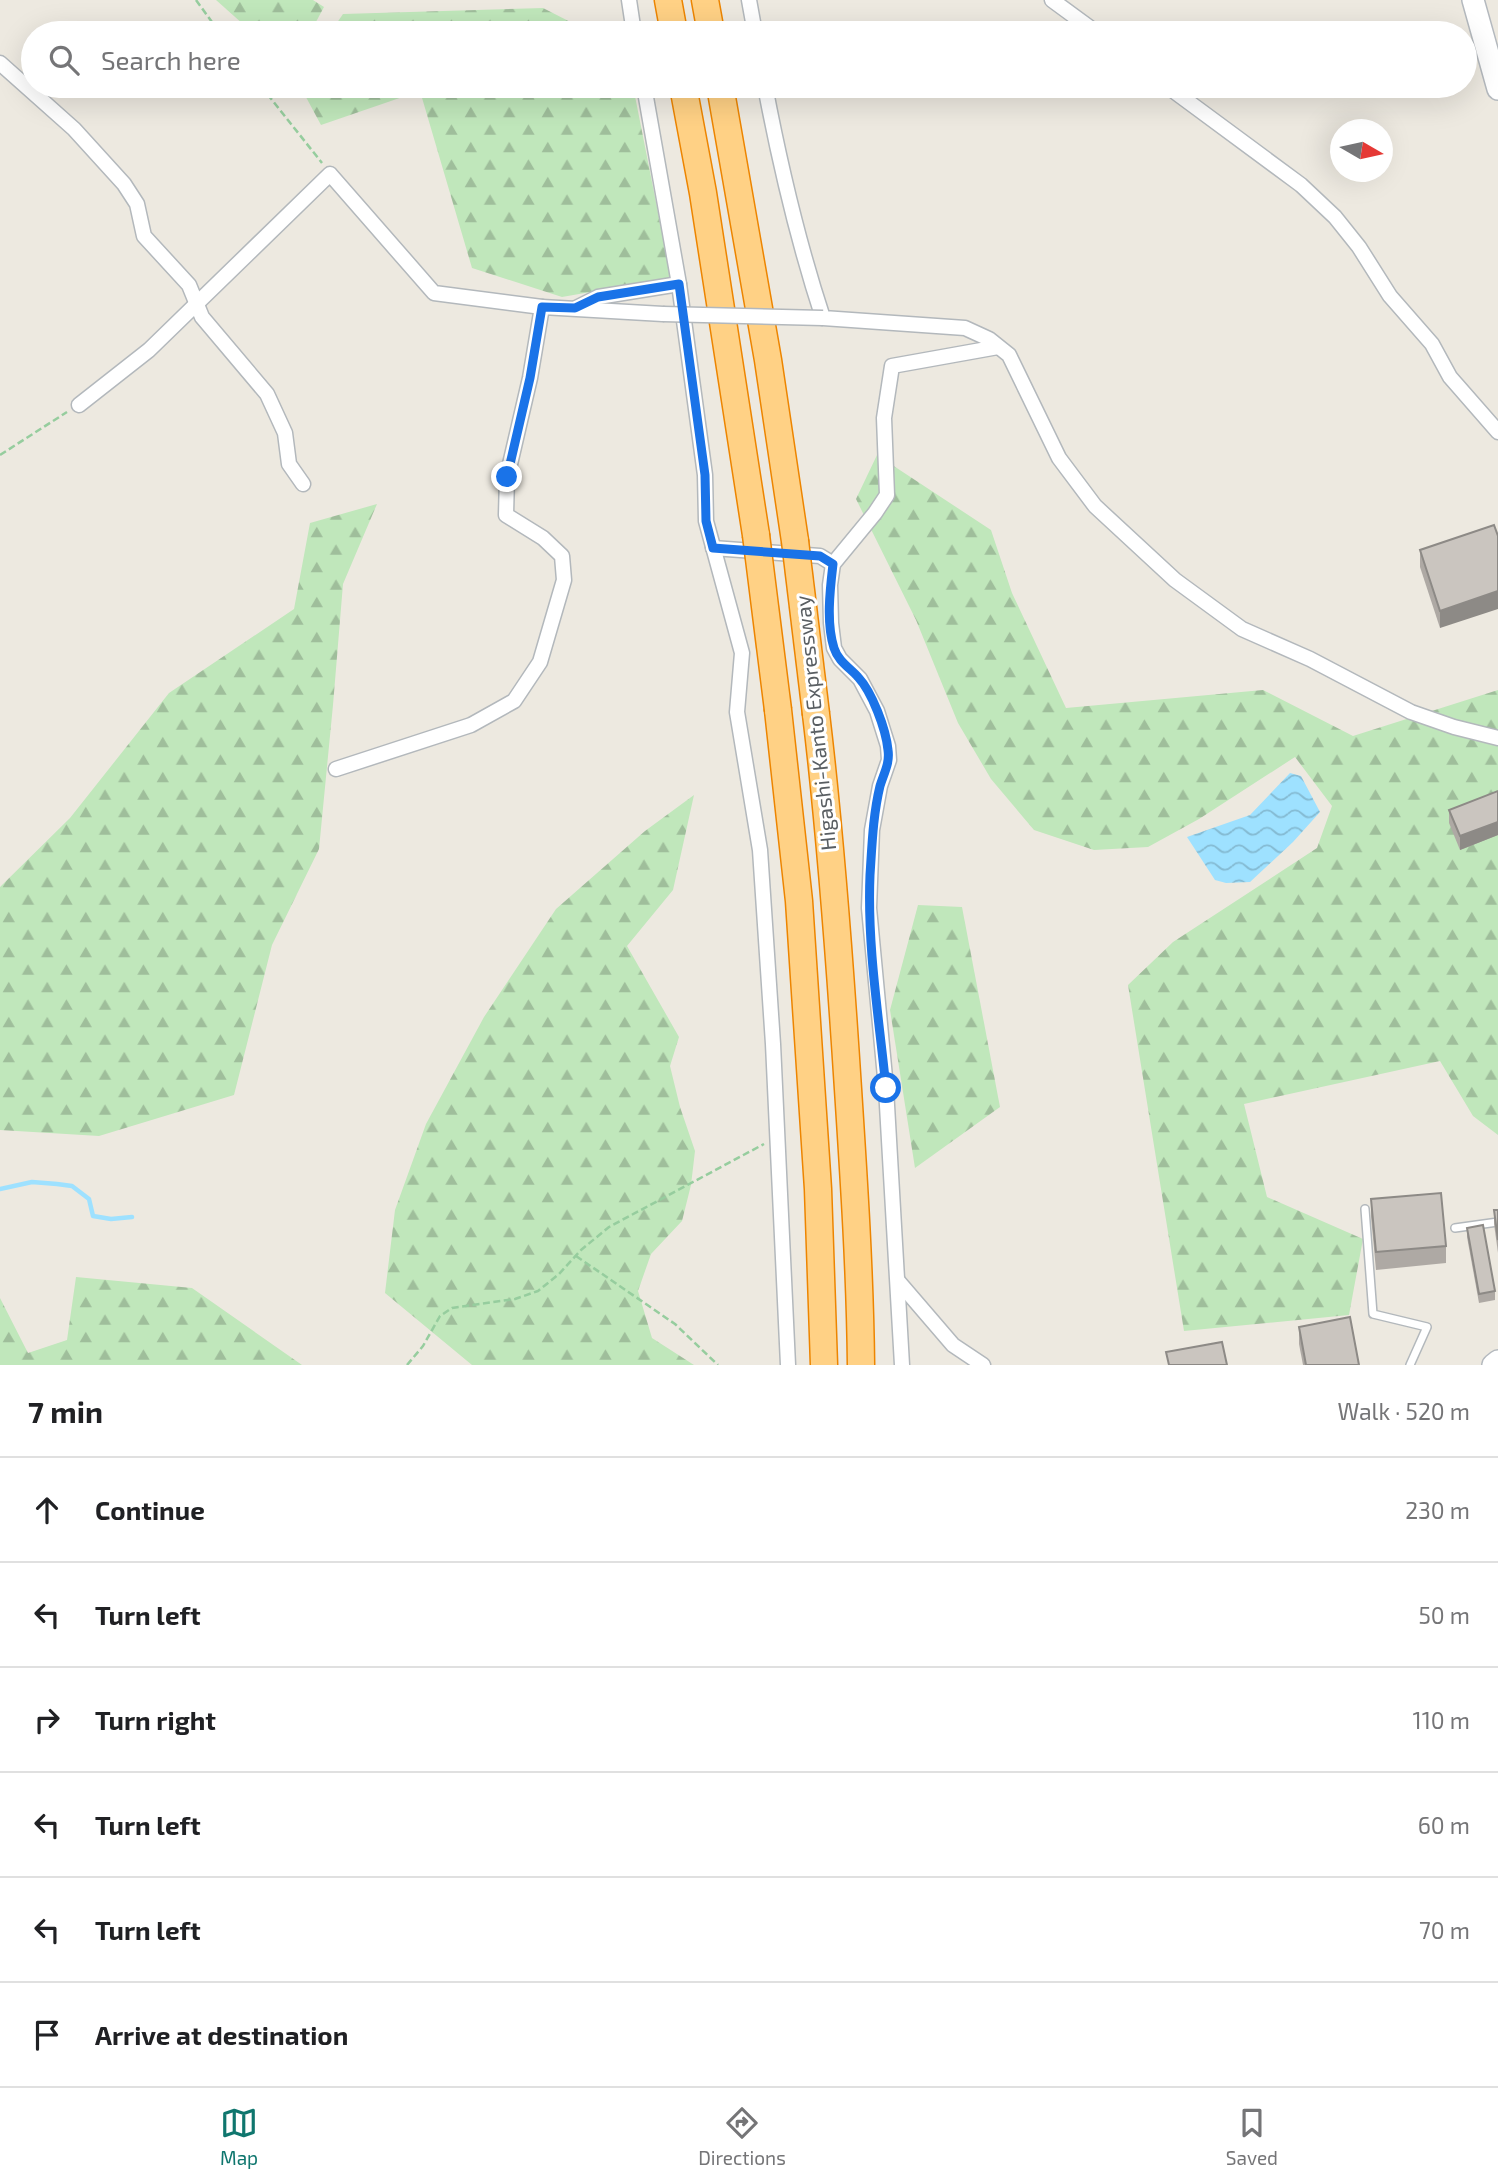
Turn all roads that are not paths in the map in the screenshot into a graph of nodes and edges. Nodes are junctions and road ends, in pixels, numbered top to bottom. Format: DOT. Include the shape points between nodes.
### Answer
graph roads {
  1 [pos="629,0"];
  2 [pos="668,0"];
  3 [pos="705,0"];
  4 [pos="749,0"];
  5 [pos="1052,0"];
  6 [pos="1476,9"];
  7 [pos="632,21"];
  8 [pos="672,21"];
  9 [pos="709,21"];
  10 [pos="753,21"];
  11 [pos="1081,21"];
  12 [pos="1498,27"];
  13 [pos="0,63"];
  14 [pos="21,82"];
  15 [pos="1498,89"];
  16 [pos="39,98"];
  17 [pos="646,98"];
  18 [pos="686,98"];
  19 [pos="722,98"];
  20 [pos="767,98"];
  21 [pos="1183,98"];
  22 [pos="679,284"];
  23 [pos="196,303"];
  24 [pos="542,307"];
  25 [pos="575,308"];
  26 [pos="823,318"];
  27 [pos="998,347"];
  28 [pos="79,405"];
  29 [pos="1498,432"];
  30 [pos="303,484"];
  31 [pos="713,548"];
  32 [pos="833,564"];
  33 [pos="1498,738"];
  34 [pos="336,769"];
  35 [pos="1365,1209"];
  36 [pos="1498,1222"];
  37 [pos="1455,1228"];
  38 [pos="898,1281"];
  39 [pos="1498,1362"];
  40 [pos="788,1365"];
  41 [pos="824,1365"];
  42 [pos="861,1365"];
  43 [pos="902,1365"];
  44 [pos="983,1365"];
  45 [pos="1410,1365"];
  46 [pos="1493,1365"];
  1 -- 7 [label="street"];
  2 -- 8 [label="highway"];
  3 -- 9 [label="highway"];
  4 -- 10 [label="street"];
  5 -- 11 [label="street"];
  6 -- 12 [label="street"];
  6 -- 15 [label="street"];
  13 -- 14 [label="street"];
  16 -- 23 [label="street" via="124,184 137,204 144,236 189,285"];
  17 -- 22 [label="street"];
  18 -- 41 [label="highway, Higashi-Kanto Expressway, bridge" via="757,535 799,901"];
  19 -- 42 [label="highway, Higashi-Kanto Expressway, bridge" via="768,360 816,713 845,1038"];
  20 -- 26 [label="street" via="802,251"];
  21 -- 29 [label="street" via="1301,185 1335,217 1390,296 1432,344 1450,377"];
  22 -- 25 [label="street" via="598,297"];
  22 -- 31 [label="street"];
  23 -- 24 [label="street" via="330,174 434,293"];
  23 -- 28 [label="street" via="149,350"];
  23 -- 30 [label="street" via="202,317 267,394 285,433 289,464"];
  24 -- 25 [label="street"];
  24 -- 34 [label="street" via="507,477 506,514 562,556 564,580 540,662 514,701 471,726"];
  25 -- 26 [label="street, bridge"];
  26 -- 27 [label="street" via="965,328"];
  27 -- 32 [label="street" via="892,366 884,418 887,495"];
  27 -- 33 [label="street" via="1009,355 1059,458 1094,506 1175,580 1242,629 1411,712"];
  31 -- 32 [label="street" via="820,556"];
  31 -- 40 [label="street" via="742,653 737,712 760,850"];
  32 -- 38 [label="street" via="830,611 834,648 860,679 888,746 889,760 872,830 869,908"];
  35 -- 45 [label="lane" via="1373,1314 1427,1327"];
  36 -- 37 [label="lane"];
  38 -- 43 [label="street"];
  38 -- 44 [label="street" via="953,1345"];
  39 -- 46 [label="street"];
}
